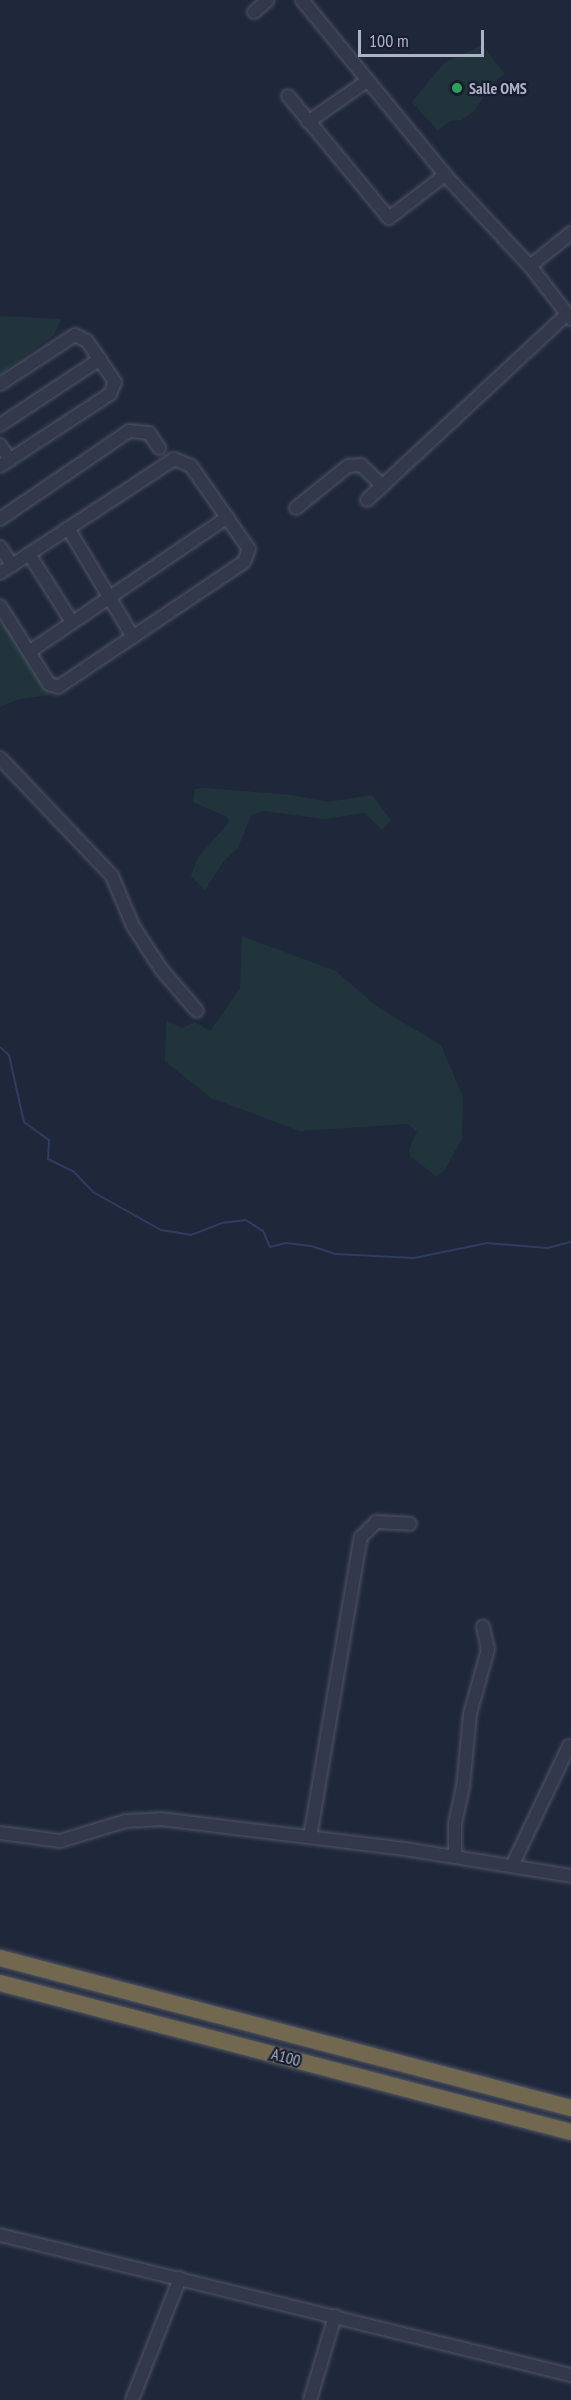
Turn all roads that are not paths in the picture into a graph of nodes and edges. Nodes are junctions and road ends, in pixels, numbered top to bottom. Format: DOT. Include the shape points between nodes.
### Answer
graph roads {
  1 [pos="268,0"];
  2 [pos="302,0"];
  3 [pos="254,12"];
  4 [pos="368,81"];
  5 [pos="288,96"];
  6 [pos="308,122"];
  7 [pos="445,175"];
  8 [pos="571,233"];
  9 [pos="530,266"];
  10 [pos="569,317"];
  11 [pos="100,359"];
  12 [pos="0,384"];
  13 [pos="0,425"];
  14 [pos="0,445"];
  15 [pos="159,448"];
  16 [pos="5,463"];
  17 [pos="382,485"];
  18 [pos="366,500"];
  19 [pos="296,508"];
  20 [pos="228,517"];
  21 [pos="0,519"];
  22 [pos="68,528"];
  23 [pos="0,547"];
  24 [pos="29,554"];
  25 [pos="12,565"];
  26 [pos="0,573"];
  27 [pos="110,598"];
  28 [pos="0,606"];
  29 [pos="72,622"];
  30 [pos="133,637"];
  31 [pos="29,652"];
  32 [pos="0,758"];
  33 [pos="197,1011"];
  34 [pos="410,1524"];
  35 [pos="483,1627"];
  36 [pos="569,1746"];
  37 [pos="0,1833"];
  38 [pos="310,1838"];
  39 [pos="455,1857"];
  40 [pos="512,1866"];
  41 [pos="571,1876"];
  42 [pos="0,1958"];
  43 [pos="0,1983"];
  44 [pos="571,2108"];
  45 [pos="571,2132"];
  46 [pos="0,2235"];
  47 [pos="180,2278"];
  48 [pos="335,2316"];
  49 [pos="571,2376"];
  50 [pos="132,2400"];
  51 [pos="310,2400"];
  1 -- 3 [label="street"];
  2 -- 4 [label="street"];
  4 -- 6 [label="street"];
  4 -- 7 [label="street"];
  5 -- 6 [label="street"];
  6 -- 7 [label="street" via="389,218"];
  7 -- 9 [label="street"];
  8 -- 9 [label="street"];
  9 -- 10 [label="street"];
  10 -- 17 [label="street"];
  11 -- 12 [label="street" via="85,338 75,335"];
  11 -- 13 [label="street"];
  11 -- 16 [label="street" via="114,379 112,392"];
  14 -- 16 [label="street"];
  15 -- 21 [label="street" via="149,433 129,431"];
  17 -- 18 [label="street"];
  17 -- 19 [label="street" via="361,465 348,466"];
  20 -- 22 [label="street" via="189,463 174,459"];
  20 -- 27 [label="street"];
  20 -- 30 [label="street" via="248,545 246,559"];
  22 -- 24 [label="street"];
  22 -- 27 [label="street"];
  23 -- 25 [label="street"];
  24 -- 25 [label="street"];
  24 -- 29 [label="street"];
  25 -- 26 [label="street"];
  27 -- 29 [label="street"];
  27 -- 30 [label="street"];
  28 -- 31 [label="street"];
  29 -- 31 [label="street"];
  30 -- 31 [label="street" via="57,687 49,684"];
  32 -- 33 [label="street" via="112,876 133,926 161,969"];
  34 -- 38 [label="street" via="376,1522 361,1537"];
  35 -- 39 [label="street" via="488,1649 470,1714 455,1824"];
  36 -- 40 [label="street"];
  37 -- 38 [label="street" via="60,1841 126,1821 161,1819"];
  38 -- 39 [label="street"];
  39 -- 40 [label="street"];
  40 -- 41 [label="street"];
  42 -- 44 [label="highway, A100"];
  43 -- 45 [label="highway, A100 / A100"];
  46 -- 47 [label="street"];
  47 -- 48 [label="street"];
  47 -- 50 [label="street"];
  48 -- 49 [label="street"];
  48 -- 51 [label="street"];
}
